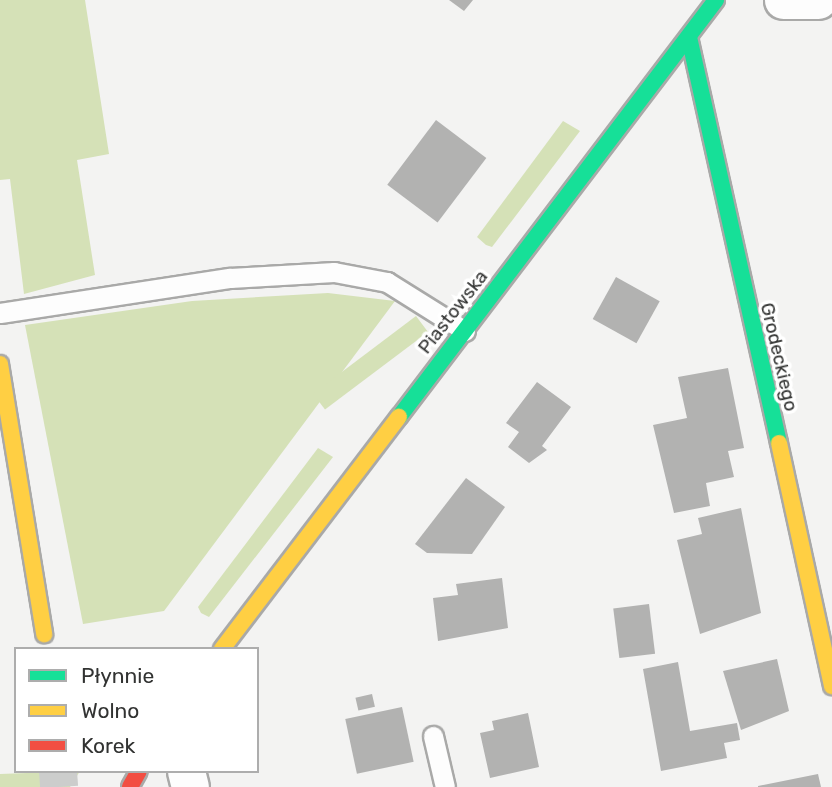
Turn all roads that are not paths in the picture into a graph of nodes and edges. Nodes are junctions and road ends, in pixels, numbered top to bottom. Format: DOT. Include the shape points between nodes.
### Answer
graph roads {
  1 [pos="716,0"];
  2 [pos="783,0"];
  3 [pos="818,0"];
  4 [pos="689,37"];
  5 [pos="0,313"];
  6 [pos="465,331"];
  7 [pos="0,364"];
  8 [pos="44,634"];
  9 [pos="224,647"];
  10 [pos="832,686"];
  11 [pos="433,736"];
  12 [pos="445,787"];
  1 -- 4 [label="street, Piastowska"];
  2 -- 3 [label="street"];
  4 -- 6 [label="street, Piastowska"];
  4 -- 10 [label="street, Grodeckiego"];
  5 -- 6 [label="lane" via="230,278 334,272 387,282"];
  6 -- 9 [label="street, Piastowska"];
  7 -- 8 [label="street"];
  11 -- 12 [label="lane"];
}
